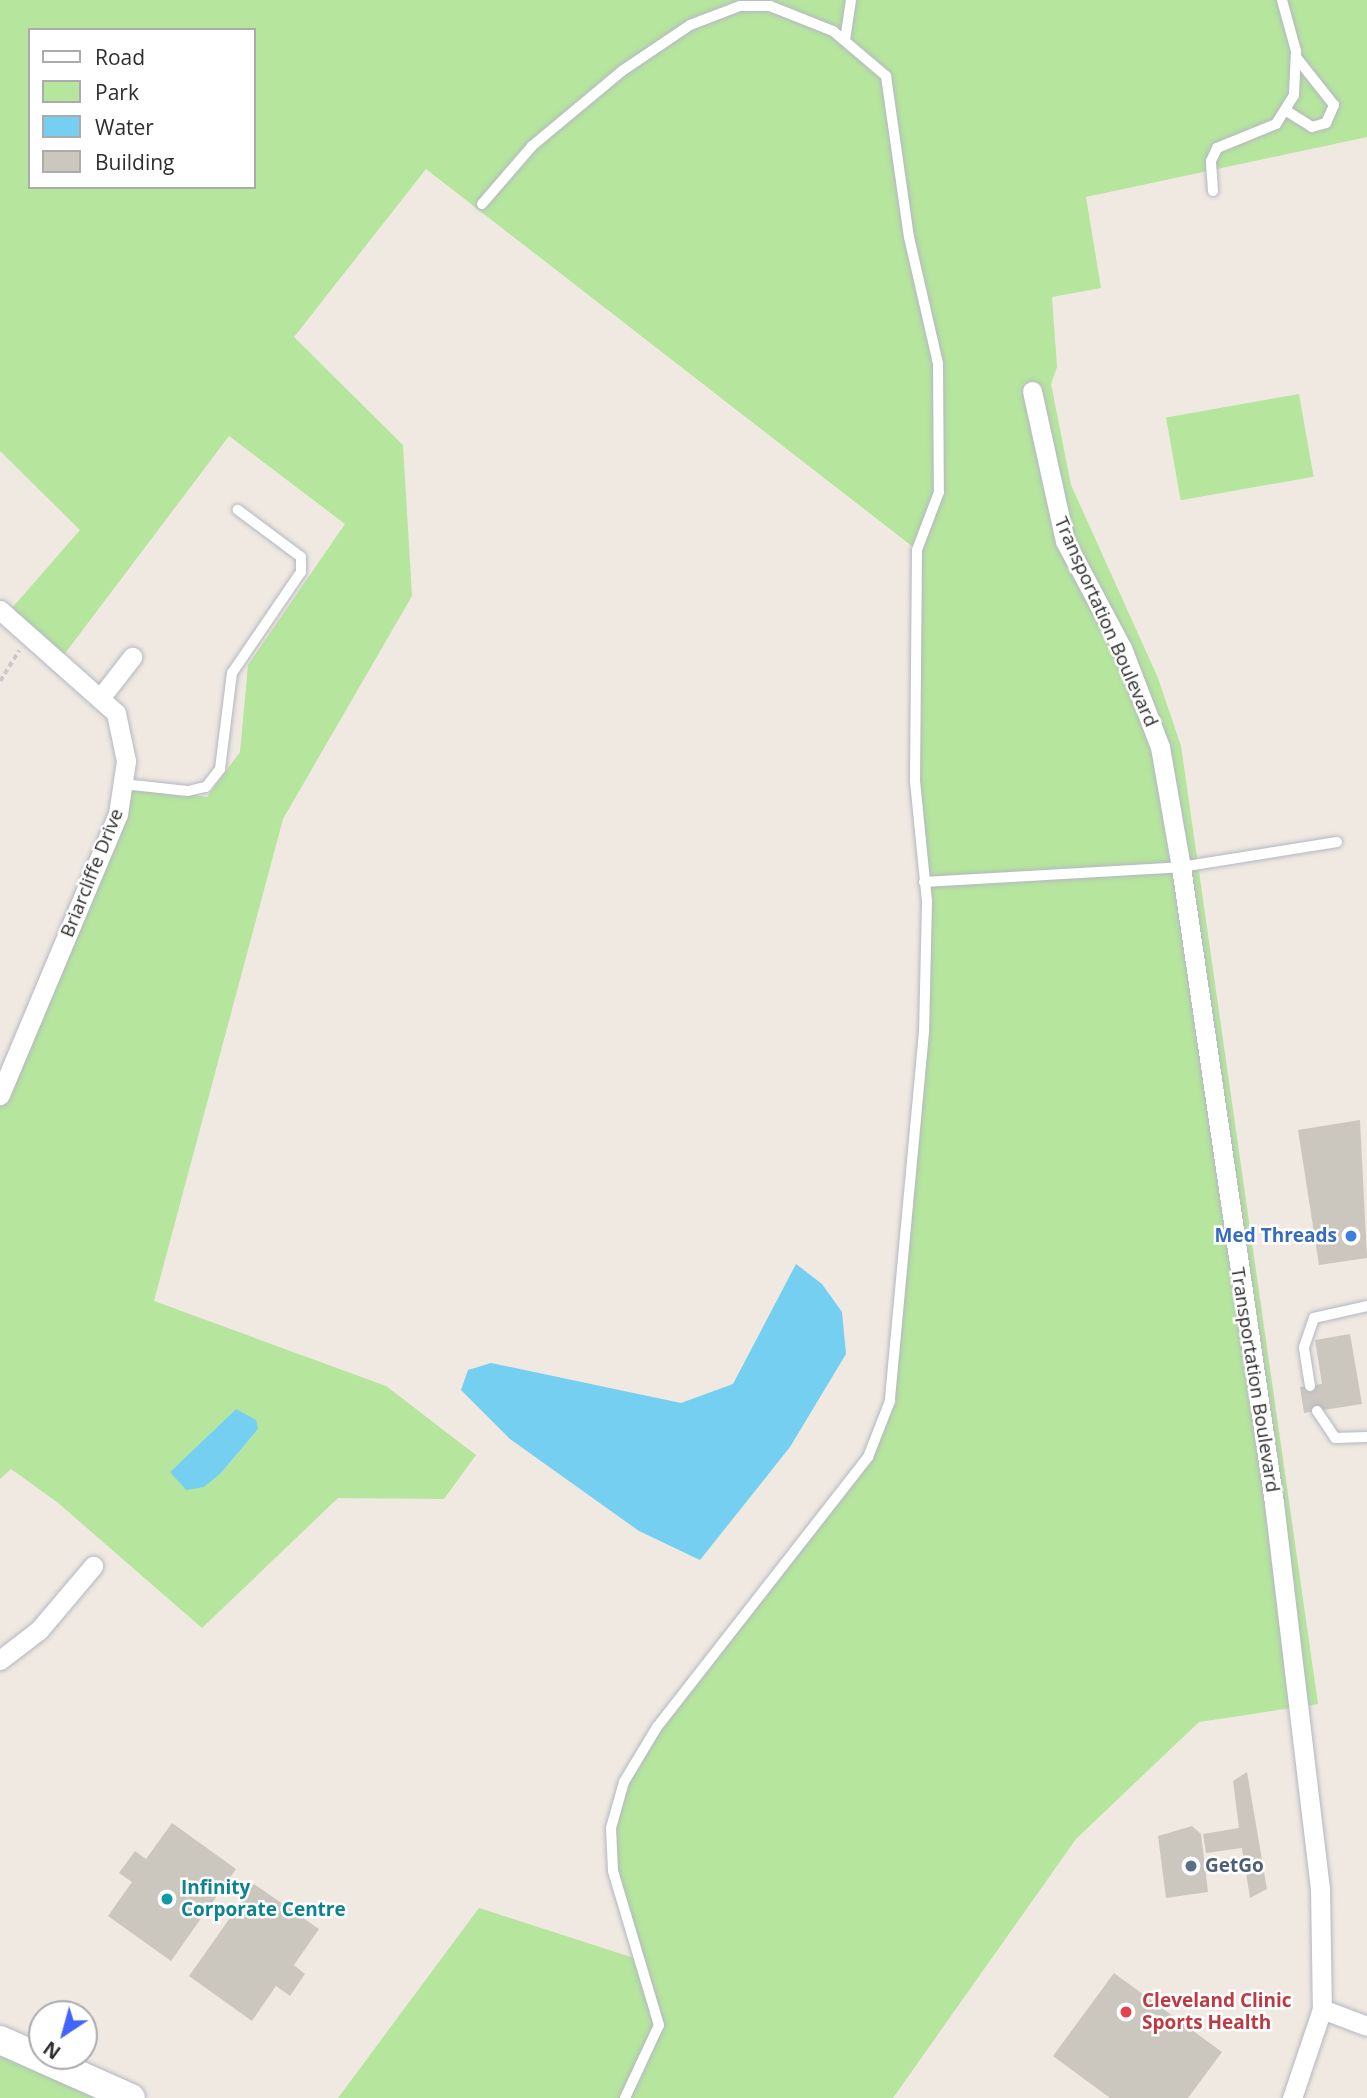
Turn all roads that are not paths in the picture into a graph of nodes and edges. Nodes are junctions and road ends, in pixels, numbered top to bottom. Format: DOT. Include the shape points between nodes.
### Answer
graph roads {
  1 [pos="851,0"];
  2 [pos="1282,0"];
  3 [pos="767,3"];
  4 [pos="845,40"];
  5 [pos="1296,57"];
  6 [pos="1284,110"];
  7 [pos="1213,191"];
  8 [pos="482,204"];
  9 [pos="1032,391"];
  10 [pos="238,510"];
  11 [pos="0,610"];
  12 [pos="132,657"];
  13 [pos="101,697"];
  14 [pos="122,784"];
  15 [pos="1337,842"];
  16 [pos="1181,867"];
  17 [pos="924,882"];
  18 [pos="0,1095"];
  19 [pos="1367,1306"];
  20 [pos="1310,1386"];
  21 [pos="1317,1411"];
  22 [pos="1367,1437"];
  23 [pos="93,1566"];
  24 [pos="0,1660"];
  25 [pos="1322,2009"];
  26 [pos="1367,2026"];
  27 [pos="0,2040"];
  28 [pos="131,2098"];
  29 [pos="625,2098"];
  30 [pos="1292,2098"];
  1 -- 4 [label="lane"];
  2 -- 5 [label="lane"];
  3 -- 4 [label="lane"];
  3 -- 8 [label="lane" via="740,6 690,25 622,71 532,146"];
  4 -- 17 [label="lane" via="886,76 909,237 938,364 939,492 918,550 915,781"];
  5 -- 6 [label="lane" via="1294,95"];
  5 -- 6 [label="lane" via="1334,105 1326,123 1312,127"];
  6 -- 7 [label="lane" via="1276,124 1217,148 1211,161"];
  9 -- 16 [label="street, Transportation Boulevard" via="1065,541 1122,648 1160,747"];
  10 -- 14 [label="lane" via="301,557 301,572 232,673 220,769 206,787 188,791"];
  11 -- 13 [label="street, Briarcliffe Drive"];
  12 -- 13 [label="street"];
  13 -- 14 [label="street, Briarcliffe Drive" via="116,713 126,761"];
  14 -- 18 [label="street, Briarcliffe Drive" via="118,814"];
  15 -- 16 [label="lane"];
  16 -- 17 [label="lane"];
  16 -- 25 [label="street, Transportation Boulevard" via="1274,1503 1320,1888"];
  17 -- 29 [label="lane" via="924,1032 890,1401 868,1457 657,1727 624,1782 611,1828 612,1871 659,2025"];
  19 -- 20 [label="lane" via="1314,1318 1304,1347"];
  21 -- 22 [label="lane" via="1335,1438"];
  23 -- 24 [label="street" via="39,1630"];
  25 -- 26 [label="street"];
  25 -- 30 [label="street, Transportation Boulevard"];
  27 -- 28 [label="street"];
}
